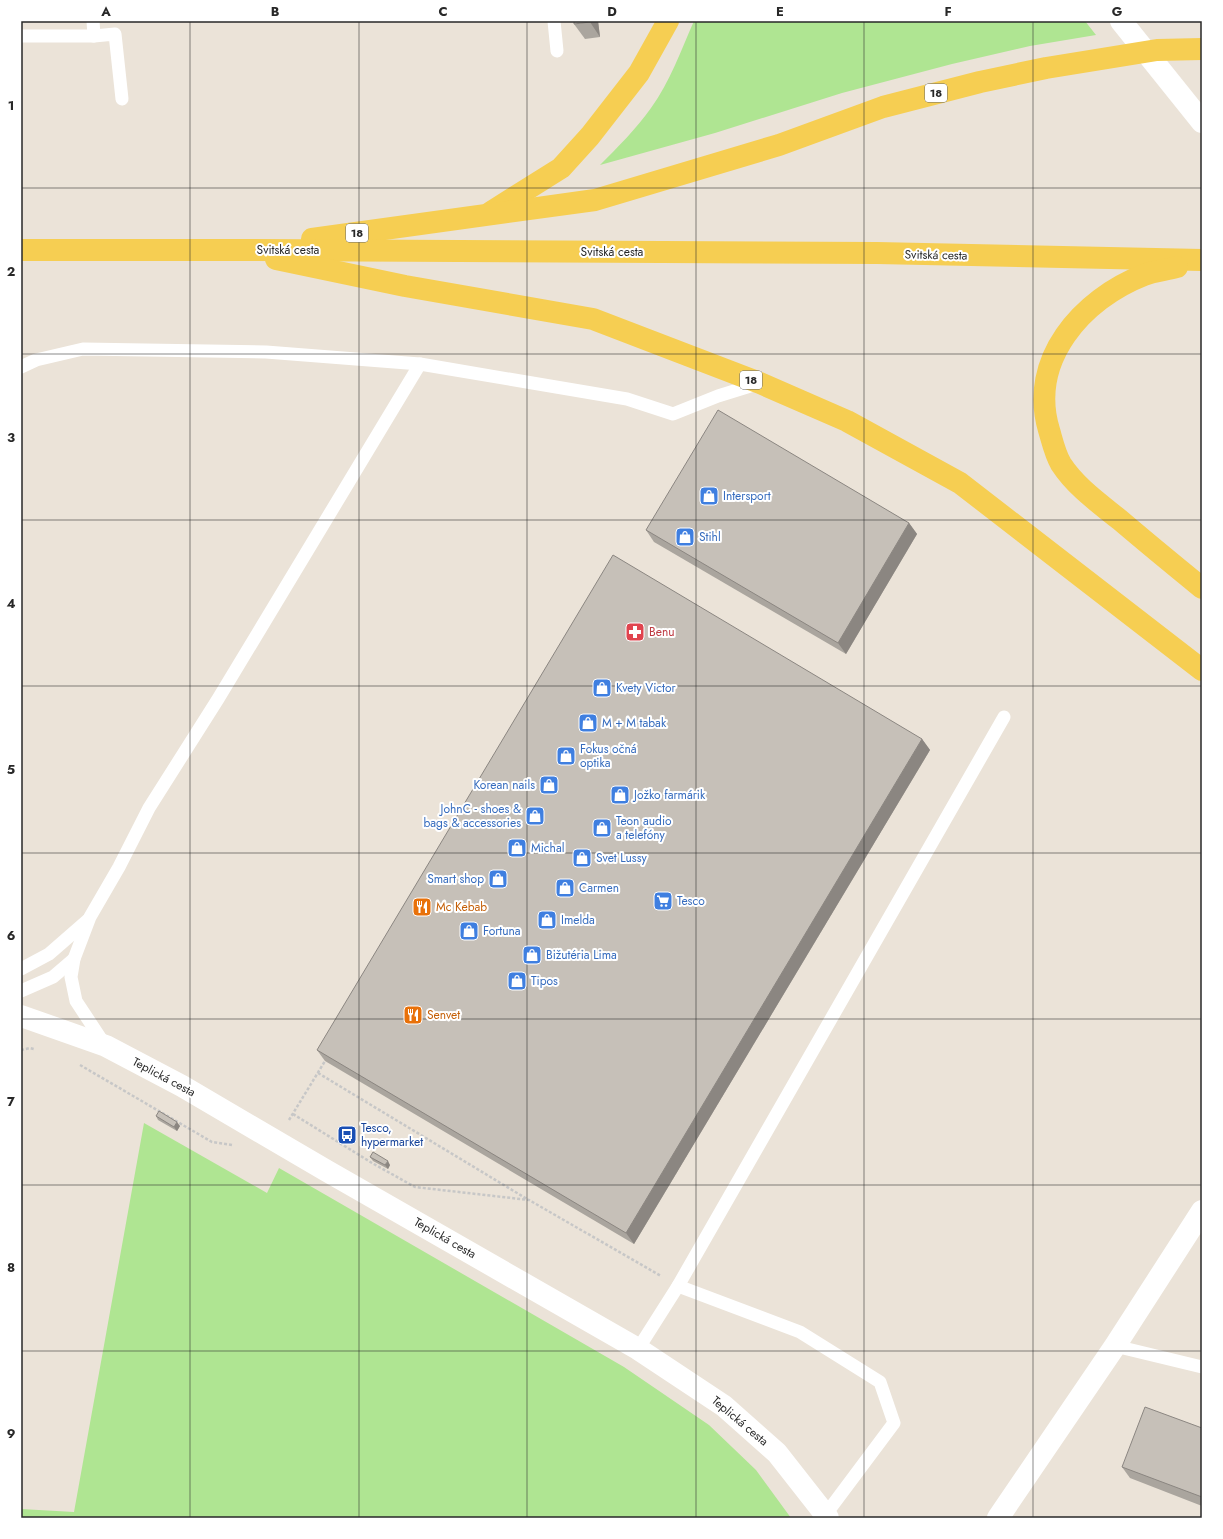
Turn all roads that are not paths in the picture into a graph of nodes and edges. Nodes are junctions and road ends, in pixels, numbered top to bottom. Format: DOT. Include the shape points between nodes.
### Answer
graph roads {
  1 [pos="93,21"];
  2 [pos="554,21"];
  3 [pos="668,21"];
  4 [pos="1121,21"];
  5 [pos="21,36"];
  6 [pos="94,36"];
  7 [pos="1202,49"];
  8 [pos="557,51"];
  9 [pos="122,99"];
  10 [pos="1202,122"];
  11 [pos="485,216"];
  12 [pos="21,250"];
  13 [pos="230,250"];
  14 [pos="1202,260"];
  15 [pos="420,364"];
  16 [pos="21,367"];
  17 [pos="760,383"];
  18 [pos="1202,588"];
  19 [pos="1202,670"];
  20 [pos="1004,717"];
  21 [pos="90,917"];
  22 [pos="74,959"];
  23 [pos="21,969"];
  24 [pos="21,991"];
  25 [pos="21,1016"];
  26 [pos="106,1046"];
  27 [pos="1202,1211"];
  28 [pos="678,1286"];
  29 [pos="1115,1346"];
  30 [pos="638,1349"];
  31 [pos="1202,1367"];
  32 [pos="827,1516"];
  33 [pos="998,1518"];
  1 -- 6 [label="lane"];
  2 -- 8 [label="lane"];
  3 -- 11 [label="main road" via="639,73 590,136 561,168"];
  4 -- 10 [label="street"];
  5 -- 6 [label="lane"];
  6 -- 9 [label="lane" via="114,34"];
  7 -- 11 [label="main road, 18" via="1157,50 1046,68 980,82 883,107 779,145 595,200"];
  11 -- 13 [label="main road, 18"];
  12 -- 13 [label="main road, Svitská cesta / 18"];
  13 -- 14 [label="main road, Svitská cesta / 18" via="877,253"];
  13 -- 17 [label="main road, 18" via="405,286 593,319"];
  14 -- 18 [label="main road" via="1144,275 1091,306 1067,331 1049,364 1044,402 1045,418 1061,463 1080,487"];
  15 -- 16 [label="lane" via="266,352 83,349 36,360"];
  15 -- 17 [label="lane" via="627,399 673,414"];
  15 -- 21 [label="lane" via="218,699 149,808 120,867"];
  17 -- 19 [label="main road, 18" via="847,421 960,483"];
  20 -- 28 [label="lane"];
  21 -- 22 [label="lane"];
  21 -- 23 [label="lane" via="49,954"];
  22 -- 24 [label="lane" via="53,977"];
  22 -- 26 [label="lane" via="71,977 76,1001"];
  25 -- 26 [label="street, Teplická cesta"];
  26 -- 30 [label="street, Teplická cesta" via="182,1086"];
  27 -- 29 [label="street"];
  28 -- 30 [label="lane"];
  28 -- 32 [label="lane" via="800,1332 880,1382 894,1423"];
  29 -- 31 [label="lane"];
  29 -- 33 [label="street"];
  30 -- 32 [label="street, Teplická cesta" via="724,1406 777,1453"];
}
